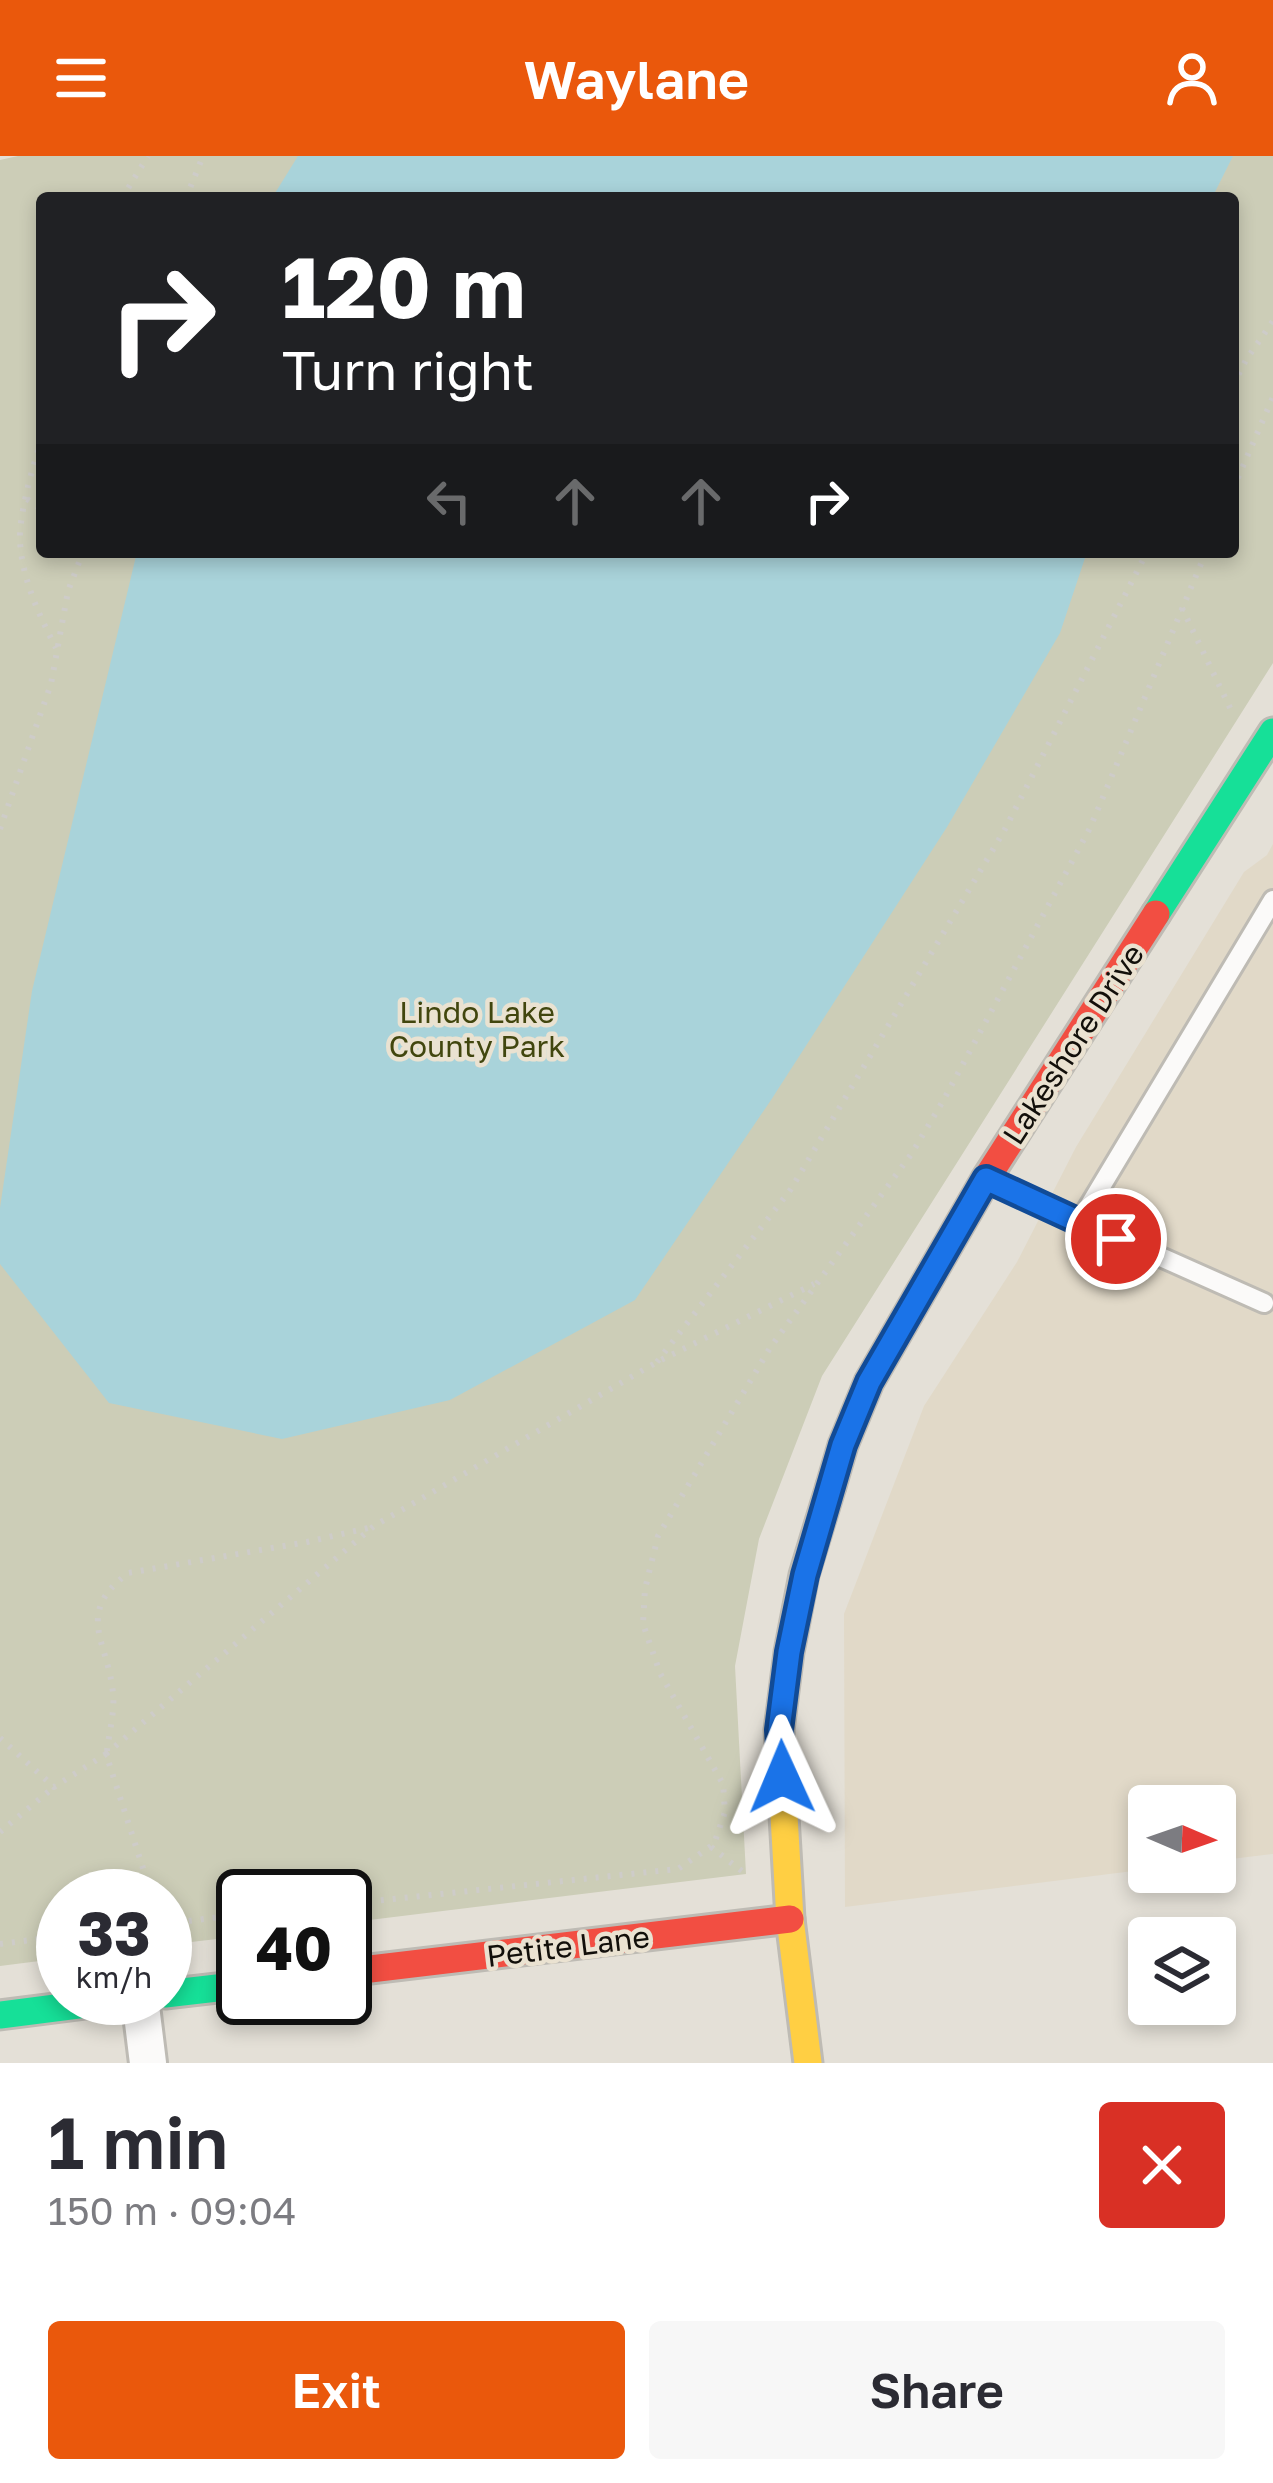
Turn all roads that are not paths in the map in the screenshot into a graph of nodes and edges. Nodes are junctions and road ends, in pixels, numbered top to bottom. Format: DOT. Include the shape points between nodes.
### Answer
graph roads {
  1 [pos="1273,732"];
  2 [pos="1273,900"];
  3 [pos="986,1179"];
  4 [pos="1079,1222"];
  5 [pos="1264,1303"];
  6 [pos="790,1919"];
  7 [pos="372,1969"];
  8 [pos="36,2010"];
  9 [pos="0,2014"];
  10 [pos="141,2025"];
  11 [pos="148,2063"];
  12 [pos="808,2063"];
  1 -- 3 [label="street, Lakeshore Drive" via="1247,789"];
  2 -- 4 [label="lane"];
  3 -- 4 [label="lane"];
  3 -- 6 [label="street, Lakeshore Drive" via="869,1382 816,1531 779,1730"];
  4 -- 5 [label="lane"];
  6 -- 7 [label="street, Petite Lane"];
  6 -- 12 [label="street, Lakeshore Drive"];
  8 -- 9 [label="street"];
  10 -- 11 [label="street"];
}
